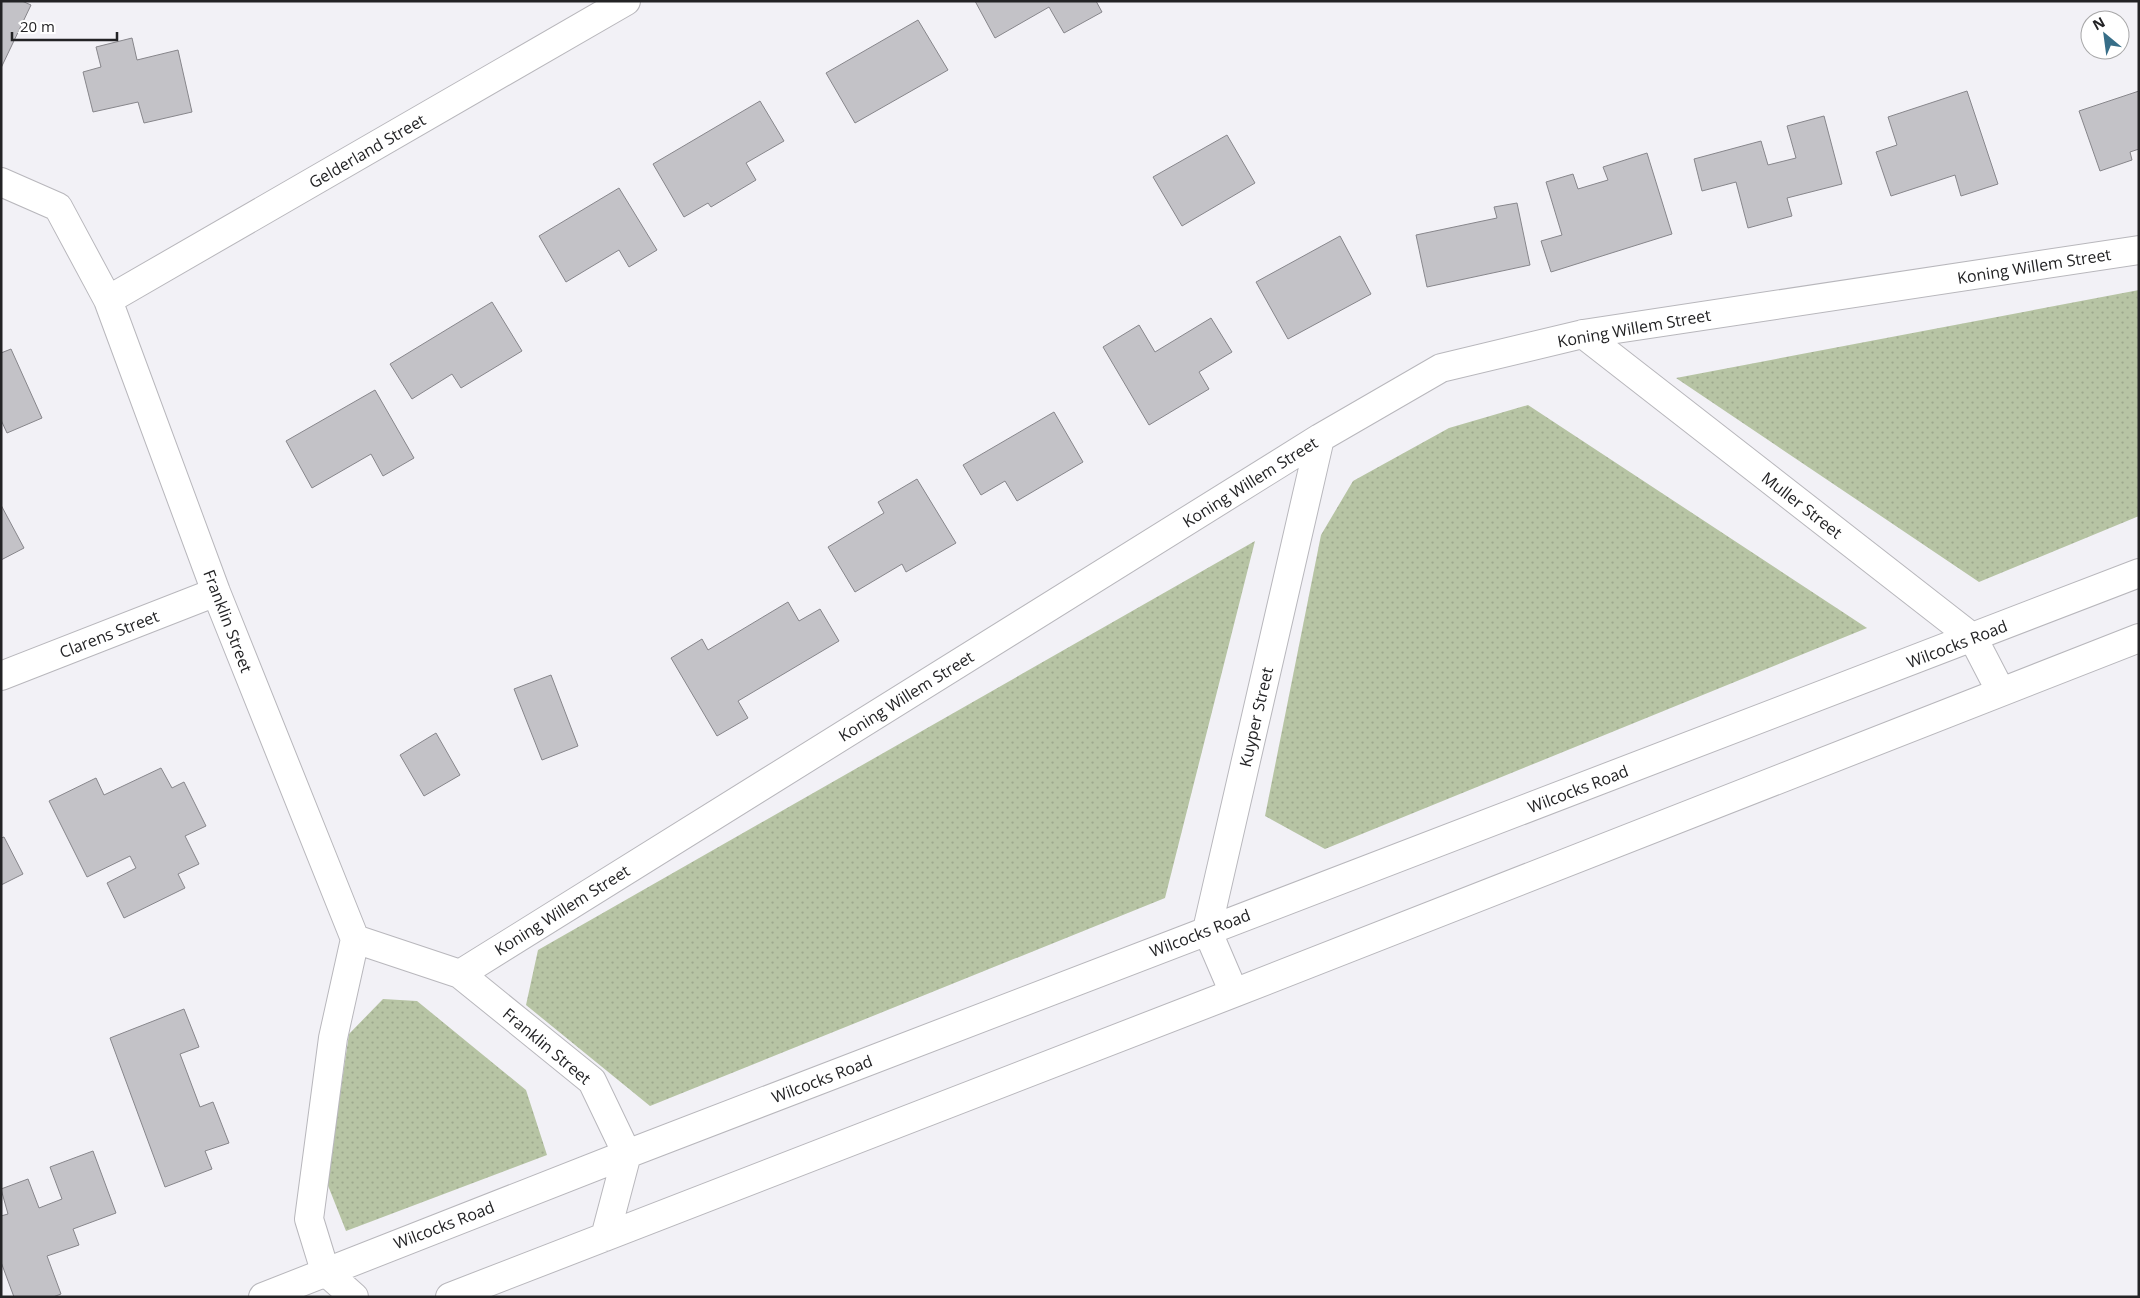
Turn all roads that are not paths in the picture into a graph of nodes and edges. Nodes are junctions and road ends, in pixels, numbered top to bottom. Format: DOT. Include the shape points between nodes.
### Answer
graph roads {
  1 [pos="626,1"];
  2 [pos="1,182"];
  3 [pos="2139,250"];
  4 [pos="108,300"];
  5 [pos="1583,334"];
  6 [pos="1320,438"];
  7 [pos="2139,573"];
  8 [pos="216,592"];
  9 [pos="1973,638"];
  10 [pos="2139,638"];
  11 [pos="1,676"];
  12 [pos="2001,692"];
  13 [pos="1207,930"];
  14 [pos="355,939"];
  15 [pos="460,974"];
  16 [pos="1234,993"];
  17 [pos="627,1154"];
  18 [pos="605,1237"];
  19 [pos="324,1271"];
  20 [pos="486,1290"];
  21 [pos="263,1297"];
  22 [pos="354,1297"];
  23 [pos="450,1297"];
  1 -- 4 [label="street, Gelderland Street"];
  2 -- 4 [label="street, Franklin Street" via="58,207"];
  3 -- 5 [label="street, Koning Willem Street"];
  4 -- 8 [label="street, Franklin Street"];
  5 -- 6 [label="street, Koning Willem Street" via="1441,368"];
  5 -- 9 [label="street, Muller Street"];
  6 -- 13 [label="street, Kuyper Street"];
  6 -- 15 [label="street, Koning Willem Street"];
  7 -- 9 [label="street, Wilcocks Road"];
  8 -- 11 [label="street, Clarens Street"];
  8 -- 14 [label="street, Franklin Street"];
  9 -- 12 [label="street, Muller Street"];
  9 -- 13 [label="street, Wilcocks Road"];
  10 -- 12 [label="street"];
  12 -- 16 [label="street"];
  13 -- 16 [label="street"];
  13 -- 17 [label="street, Wilcocks Road"];
  14 -- 15 [label="street, Franklin Street"];
  14 -- 19 [label="street" via="333,1038 309,1219"];
  15 -- 17 [label="street, Franklin Street" via="592,1080"];
  16 -- 18 [label="street"];
  17 -- 18 [label="street"];
  17 -- 19 [label="street, Wilcocks Road"];
  18 -- 20 [label="street"];
  19 -- 21 [label="street, Wilcocks Road"];
  19 -- 22 [label="street"];
  20 -- 23 [label="street"];
}
